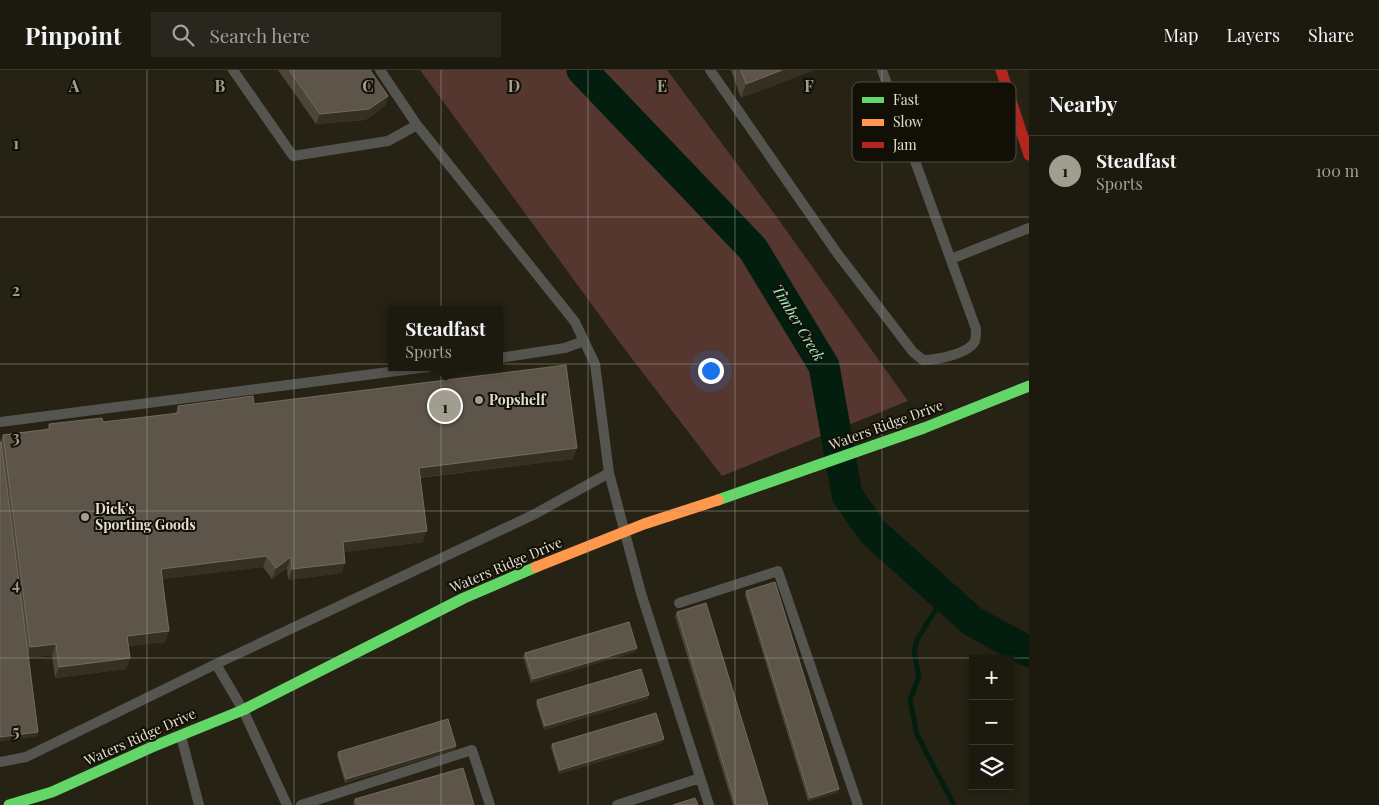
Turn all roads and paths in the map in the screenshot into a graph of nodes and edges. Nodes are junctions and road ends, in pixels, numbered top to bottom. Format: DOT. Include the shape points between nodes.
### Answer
graph roads {
  1 [pos="234,70"];
  2 [pos="380,70"];
  3 [pos="710,70"];
  4 [pos="882,70"];
  5 [pos="1001,70"];
  6 [pos="886,82"];
  7 [pos="1005,82"];
  8 [pos="1016,116"];
  9 [pos="417,124"];
  10 [pos="1029,155"];
  11 [pos="915,162"];
  12 [pos="1029,228"];
  13 [pos="951,260"];
  14 [pos="584,341"];
  15 [pos="503,357"];
  16 [pos="397,371"];
  17 [pos="1029,386"];
  18 [pos="0,422"];
  19 [pos="609,473"];
  20 [pos="626,531"];
  21 [pos="679,603"];
  22 [pos="216,664"];
  23 [pos="243,710"];
  24 [pos="180,735"];
  25 [pos="0,762"];
  26 [pos="700,778"];
  27 [pos="9,805"];
  28 [pos="198,805"];
  29 [pos="287,805"];
  30 [pos="302,805"];
  31 [pos="490,805"];
  32 [pos="617,805"];
  33 [pos="709,805"];
  34 [pos="858,805"];
  1 -- 9 [label="lane" via="293,156 388,141"];
  2 -- 9 [label="lane"];
  3 -- 13 [label="lane" via="837,253 923,360 936,360 959,352 975,341 976,329"];
  4 -- 6 [label="lane"];
  5 -- 7 [label="street"];
  8 -- 10 [label="street"];
  9 -- 14 [label="lane" via="575,322"];
  11 -- 13 [label="lane"];
  12 -- 13 [label="lane"];
  14 -- 15 [label="lane" via="565,348"];
  14 -- 19 [label="lane" via="595,364"];
  16 -- 18 [label="lane"];
  17 -- 20 [label="street, Waters Ridge Drive" via="924,428"];
  19 -- 20 [label="lane"];
  19 -- 22 [label="lane" via="533,515"];
  20 -- 23 [label="street, Waters Ridge Drive" via="464,598"];
  20 -- 26 [label="lane" via="641,593"];
  21 -- 34 [label="lane" via="778,571"];
  22 -- 23 [label="lane"];
  22 -- 25 [label="lane" via="26,757"];
  23 -- 24 [label="street, Waters Ridge Drive"];
  23 -- 29 [label="lane"];
  24 -- 27 [label="street, Waters Ridge Drive" via="52,792"];
  24 -- 28 [label="lane"];
  26 -- 32 [label="lane"];
  26 -- 33 [label="lane"];
  30 -- 31 [label="lane" via="472,750"];
}
